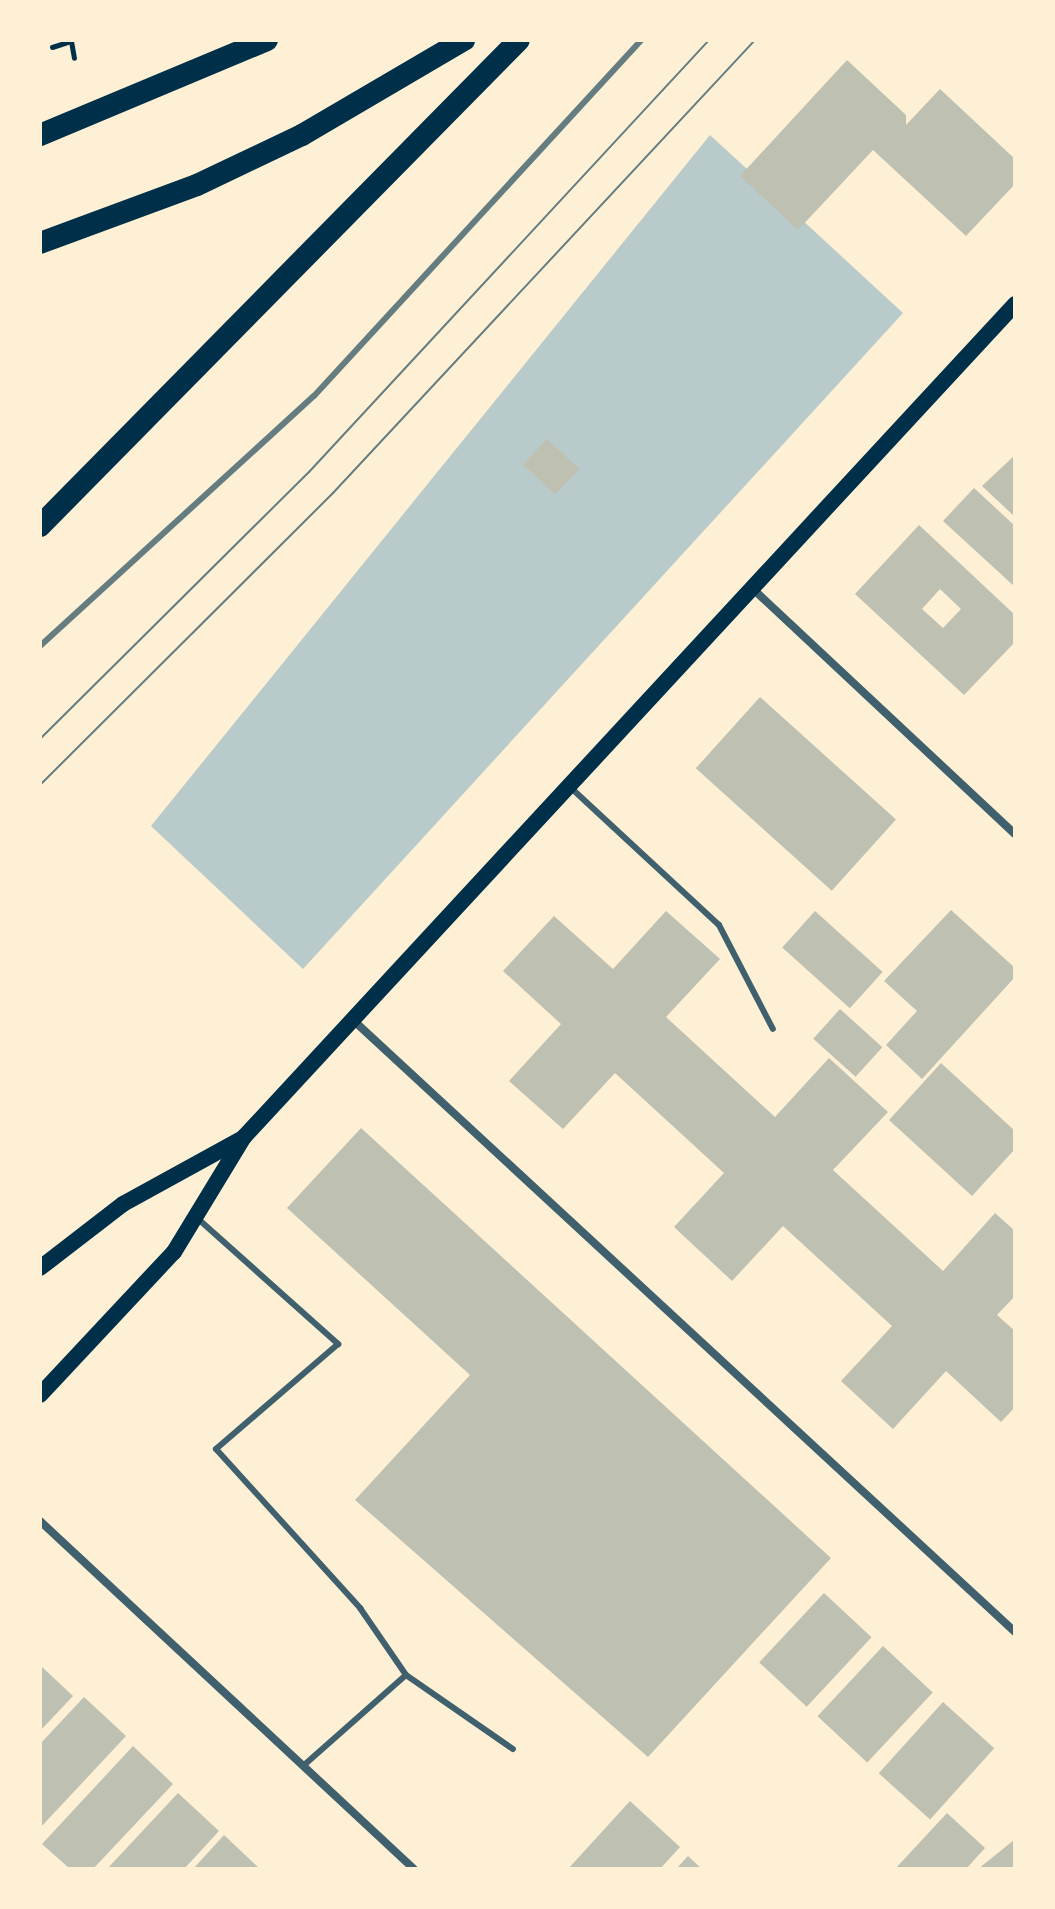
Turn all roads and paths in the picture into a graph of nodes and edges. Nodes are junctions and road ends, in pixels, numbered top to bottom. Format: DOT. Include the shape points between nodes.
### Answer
graph roads {
  1 [pos="72,40"];
  2 [pos="267,40"];
  3 [pos="464,40"];
  4 [pos="519,40"];
  5 [pos="52,47"];
  6 [pos="74,58"];
  7 [pos="40,135"];
  8 [pos="40,243"];
  9 [pos="1015,304"];
  10 [pos="40,526"];
  11 [pos="752,588"];
  12 [pos="569,786"];
  13 [pos="1015,834"];
  14 [pos="353,1020"];
  15 [pos="773,1029"];
  16 [pos="244,1137"];
  17 [pos="196,1217"];
  18 [pos="40,1268"];
  19 [pos="40,1395"];
  20 [pos="40,1521"];
  21 [pos="1015,1632"];
  22 [pos="406,1675"];
  23 [pos="513,1749"];
  24 [pos="303,1766"];
  25 [pos="414,1869"];
  1 -- 5 [label="path"];
  1 -- 6 [label="path"];
  2 -- 7 [label="highway"];
  3 -- 8 [label="highway" via="302,135 197,185"];
  4 -- 10 [label="highway"];
  9 -- 11 [label="main road"];
  11 -- 12 [label="main road"];
  11 -- 13 [label="street"];
  12 -- 14 [label="main road"];
  12 -- 15 [label="lane" via="719,925"];
  14 -- 16 [label="main road"];
  14 -- 21 [label="street"];
  16 -- 17 [label="main road"];
  16 -- 18 [label="main road" via="123,1204"];
  17 -- 19 [label="main road" via="174,1252"];
  17 -- 22 [label="lane" via="338,1344 216,1449 360,1608"];
  20 -- 24 [label="street"];
  22 -- 23 [label="lane"];
  22 -- 24 [label="lane"];
  24 -- 25 [label="street"];
}
